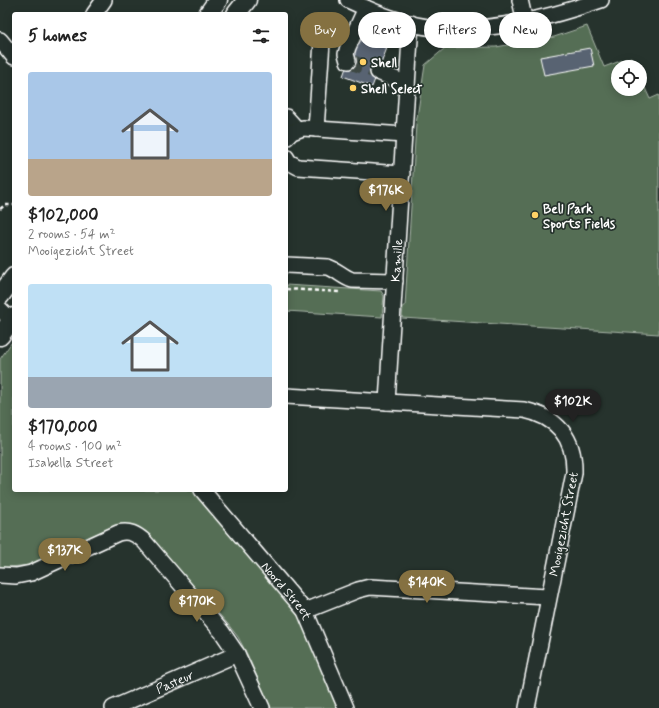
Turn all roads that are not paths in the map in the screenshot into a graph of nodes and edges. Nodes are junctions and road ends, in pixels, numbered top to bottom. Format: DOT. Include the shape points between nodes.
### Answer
graph roads {
  1 [pos="104,0"];
  2 [pos="218,0"];
  3 [pos="247,0"];
  4 [pos="348,0"];
  5 [pos="520,0"];
  6 [pos="601,0"];
  7 [pos="366,8"];
  8 [pos="95,12"];
  9 [pos="209,12"];
  10 [pos="238,12"];
  11 [pos="375,12"];
  12 [pos="523,12"];
  13 [pos="552,15"];
  14 [pos="416,24"];
  15 [pos="499,25"];
  16 [pos="0,40"];
  17 [pos="322,48"];
  18 [pos="409,48"];
  19 [pos="12,55"];
  20 [pos="348,61"];
  21 [pos="378,72"];
  22 [pos="407,84"];
  23 [pos="288,124"];
  24 [pos="316,129"];
  25 [pos="291,134"];
  26 [pos="404,135"];
  27 [pos="289,165"];
  28 [pos="402,174"];
  29 [pos="288,265"];
  30 [pos="12,280"];
  31 [pos="395,281"];
  32 [pos="0,296"];
  33 [pos="8,315"];
  34 [pos="0,336"];
  35 [pos="288,396"];
  36 [pos="387,402"];
  37 [pos="204,492"];
  38 [pos="0,575"];
  39 [pos="548,597"];
  40 [pos="305,611"];
  41 [pos="237,654"];
  42 [pos="113,708"];
  43 [pos="262,708"];
  44 [pos="346,708"];
  45 [pos="527,708"];
  1 -- 8 [label="street"];
  2 -- 9 [label="main road"];
  3 -- 10 [label="main road"];
  4 -- 7 [label="street"];
  5 -- 12 [label="street"];
  6 -- 13 [label="street"];
  7 -- 11 [label="street"];
  7 -- 20 [label="street" via="348,47"];
  14 -- 15 [label="street" via="438,28"];
  16 -- 19 [label="street"];
  17 -- 24 [label="street"];
  18 -- 22 [label="street, Kamille"];
  21 -- 22 [label="street"];
  22 -- 26 [label="street, Kamille"];
  23 -- 25 [label="street"];
  24 -- 25 [label="street" via="303,128"];
  24 -- 26 [label="street"];
  26 -- 28 [label="street, Kamille"];
  27 -- 28 [label="street"];
  28 -- 31 [label="street, Kamille"];
  29 -- 31 [label="street" via="328,267 352,280"];
  30 -- 32 [label="main road"];
  31 -- 36 [label="street, Kamille"];
  33 -- 34 [label="main road"];
  35 -- 36 [label="street, Mooigezicht Street"];
  36 -- 39 [label="street, Mooigezicht Street" via="524,410 541,414 561,430 573,454 574,474"];
  37 -- 40 [label="street, Noord Street"];
  38 -- 41 [label="street" via="16,576 31,573 126,531 144,541 222,632"];
  39 -- 40 [label="street" via="370,587"];
  39 -- 45 [label="street, Mooigezicht Street"];
  40 -- 44 [label="street, Noord Street"];
  41 -- 42 [label="street, Pasteur"];
  41 -- 43 [label="street"];
}
